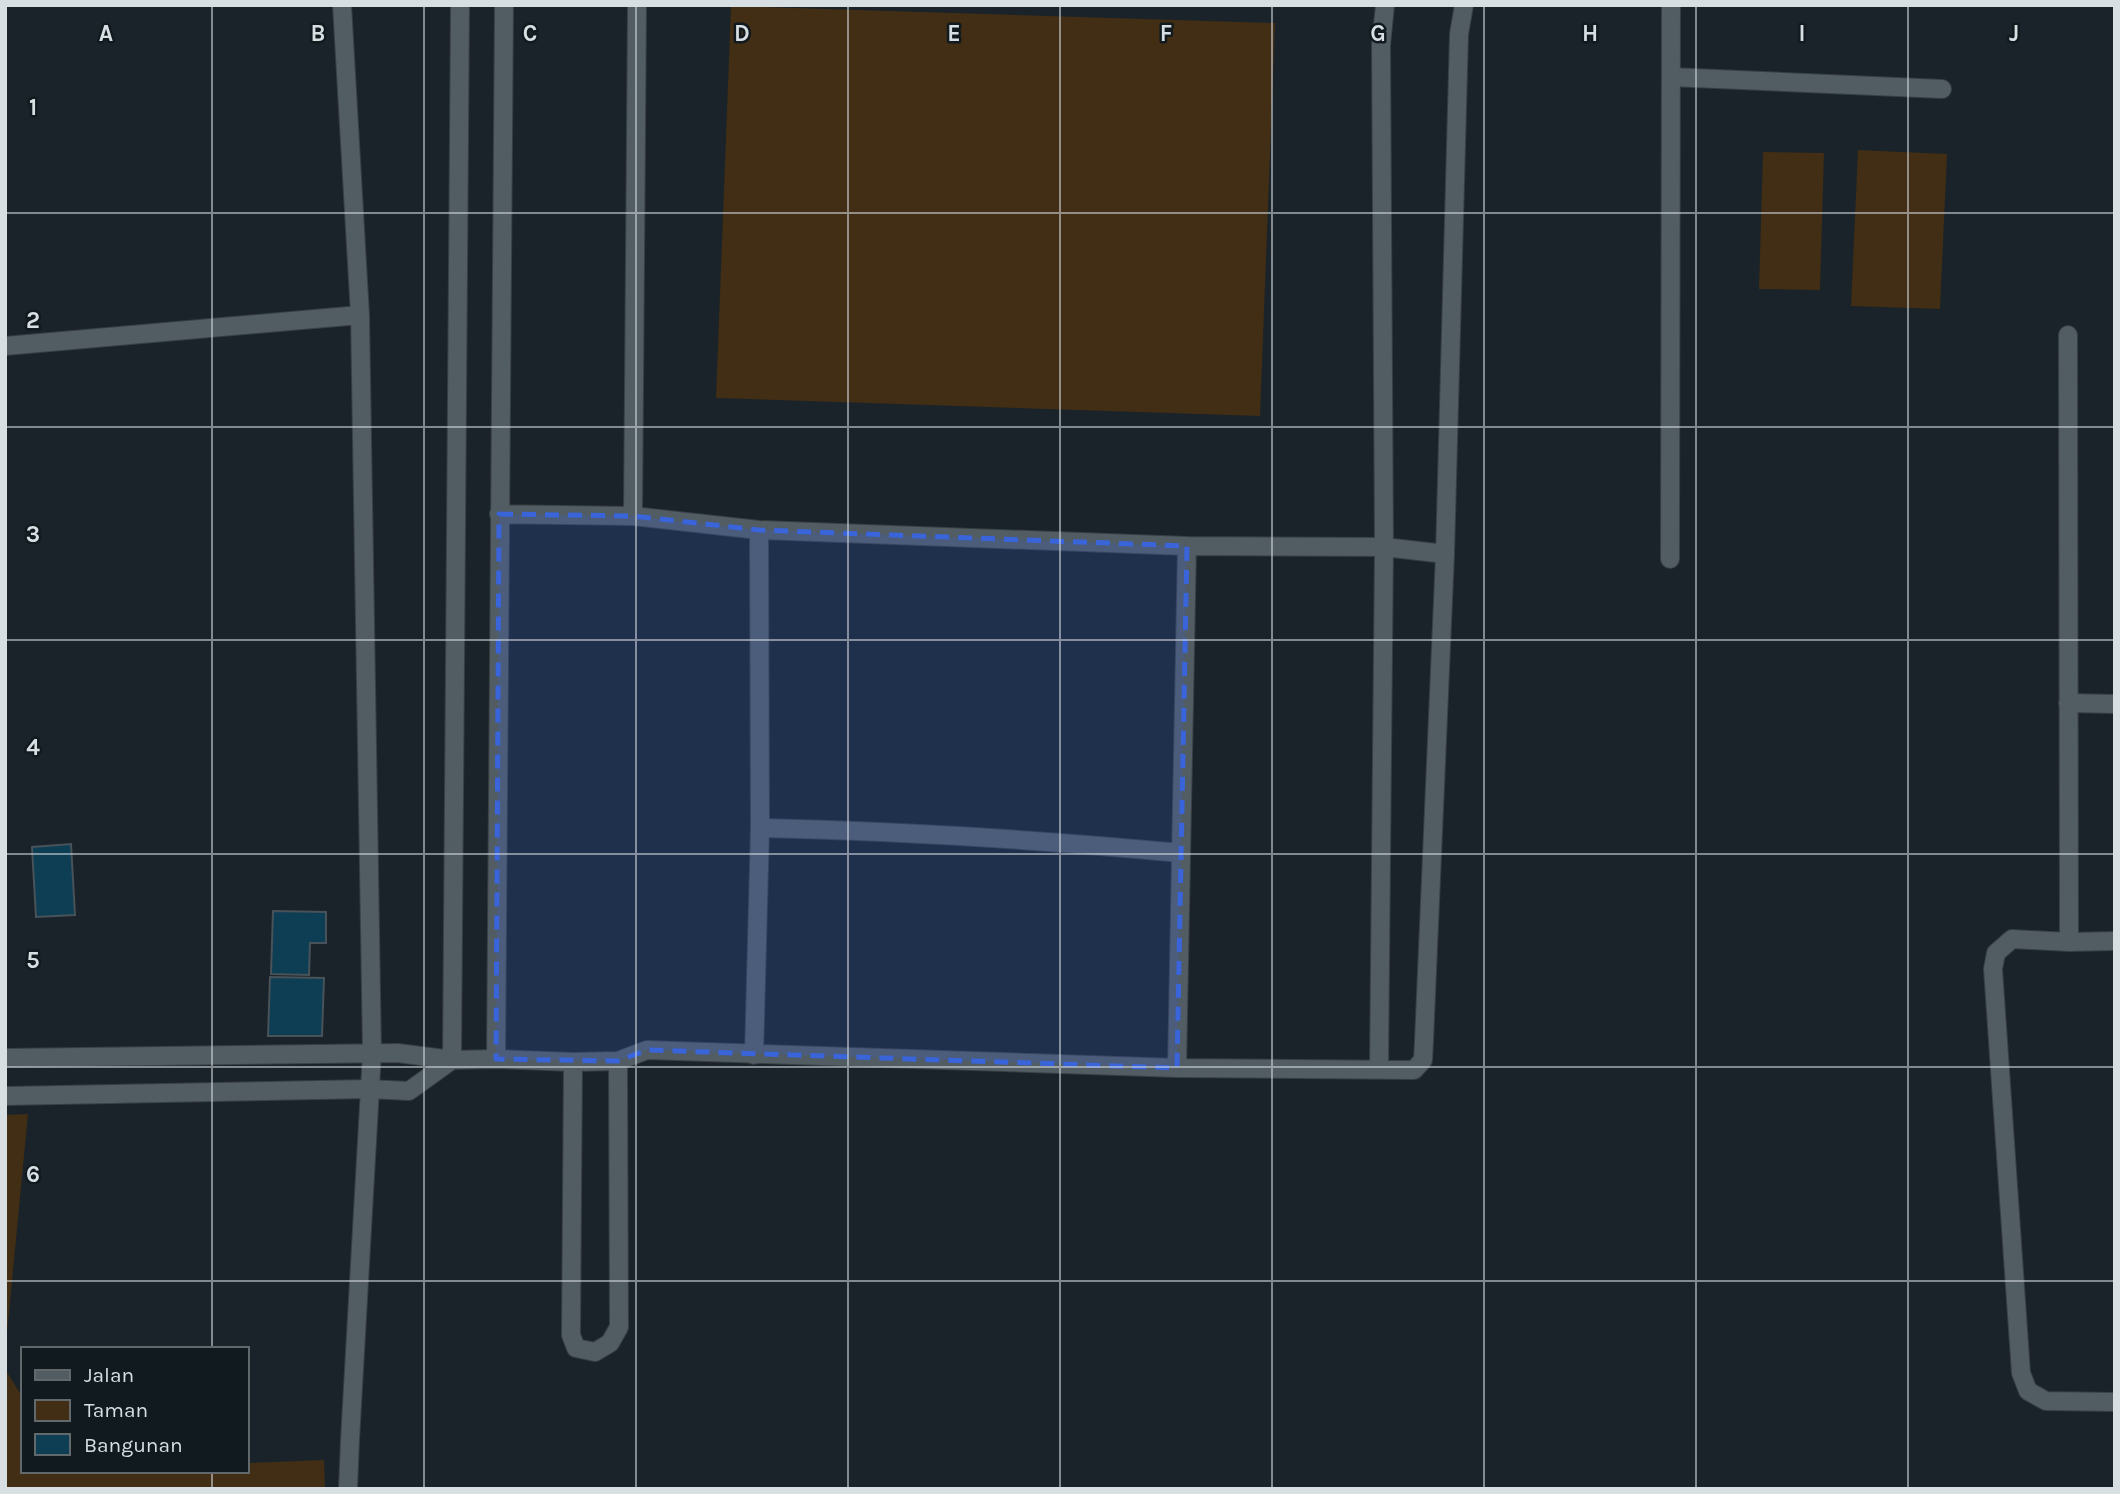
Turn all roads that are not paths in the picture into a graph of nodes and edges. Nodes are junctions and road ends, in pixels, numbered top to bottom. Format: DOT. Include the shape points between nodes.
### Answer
graph roads {
  1 [pos="342,5"];
  2 [pos="460,5"];
  3 [pos="503,5"];
  4 [pos="637,5"];
  5 [pos="1385,5"];
  6 [pos="1464,5"];
  7 [pos="1671,5"];
  8 [pos="1671,77"];
  9 [pos="1942,89"];
  10 [pos="360,315"];
  11 [pos="2068,335"];
  12 [pos="5,346"];
  13 [pos="499,514"];
  14 [pos="633,516"];
  15 [pos="759,530"];
  16 [pos="1187,546"];
  17 [pos="1384,547"];
  18 [pos="1445,554"];
  19 [pos="1670,559"];
  20 [pos="2068,703"];
  21 [pos="2115,704"];
  22 [pos="760,828"];
  23 [pos="1181,853"];
  24 [pos="2115,941"];
  25 [pos="2069,942"];
  26 [pos="372,1053"];
  27 [pos="754,1055"];
  28 [pos="5,1058"];
  29 [pos="496,1059"];
  30 [pos="452,1060"];
  31 [pos="573,1062"];
  32 [pos="618,1062"];
  33 [pos="1177,1068"];
  34 [pos="1379,1069"];
  35 [pos="369,1089"];
  36 [pos="5,1096"];
  37 [pos="2115,1402"];
  38 [pos="348,1489"];
  1 -- 10 [label="street"];
  2 -- 30 [label="street"];
  3 -- 13 [label="street"];
  4 -- 14 [label="street"];
  5 -- 17 [label="street" via="1381,45"];
  6 -- 18 [label="street" via="1459,34"];
  7 -- 8 [label="street"];
  8 -- 9 [label="street"];
  8 -- 19 [label="street"];
  10 -- 12 [label="street"];
  10 -- 26 [label="street"];
  11 -- 20 [label="street"];
  13 -- 14 [label="street"];
  13 -- 29 [label="street"];
  14 -- 15 [label="street"];
  15 -- 16 [label="street"];
  15 -- 22 [label="street"];
  16 -- 17 [label="street"];
  16 -- 23 [label="street"];
  17 -- 18 [label="street"];
  17 -- 34 [label="street"];
  18 -- 34 [label="street" via="1423,1060 1414,1070"];
  20 -- 21 [label="street"];
  20 -- 25 [label="street"];
  22 -- 23 [label="street"];
  22 -- 27 [label="street"];
  23 -- 33 [label="street"];
  24 -- 25 [label="street"];
  25 -- 37 [label="street" via="2012,939 1996,953 1993,969 2021,1373 2028,1391 2046,1401"];
  26 -- 28 [label="street"];
  26 -- 30 [label="street"];
  26 -- 35 [label="street"];
  27 -- 32 [label="street" via="647,1050"];
  27 -- 33 [label="street"];
  29 -- 30 [label="street"];
  29 -- 31 [label="street"];
  30 -- 35 [label="street" via="409,1091"];
  31 -- 32 [label="street"];
  31 -- 32 [label="street" via="571,1335 576,1348 595,1352 610,1343 619,1327"];
  33 -- 34 [label="street"];
  35 -- 36 [label="street"];
  35 -- 38 [label="street"];
}
